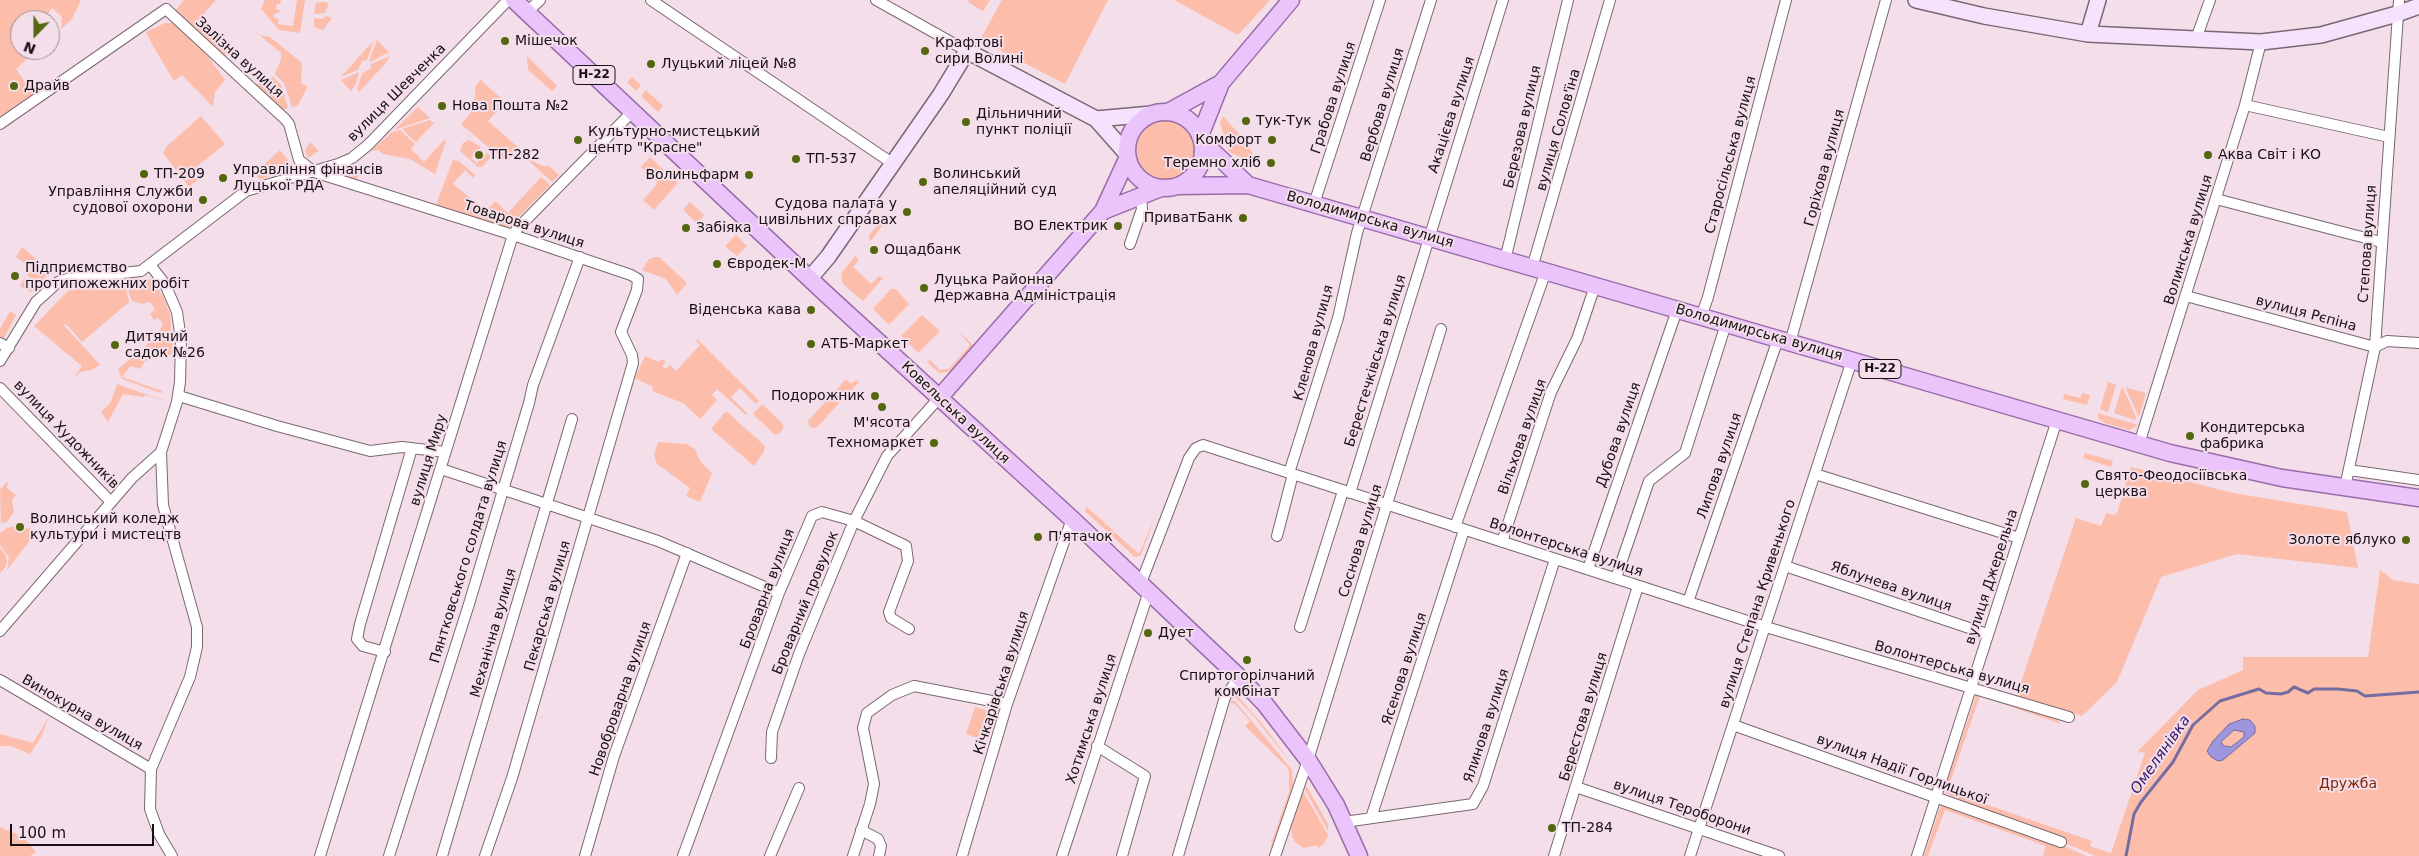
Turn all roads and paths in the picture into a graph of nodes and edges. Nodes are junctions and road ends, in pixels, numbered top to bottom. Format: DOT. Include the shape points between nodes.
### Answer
graph roads {
  1 [pos="508,0"];
  2 [pos="514,0"];
  3 [pos="540,0"];
  4 [pos="651,0"];
  5 [pos="876,0"];
  6 [pos="1291,0"];
  7 [pos="1380,0"];
  8 [pos="1431,0"];
  9 [pos="1503,0"];
  10 [pos="1568,0"];
  11 [pos="1610,0"];
  12 [pos="1786,0"];
  13 [pos="1886,0"];
  14 [pos="1916,0"];
  15 [pos="2098,0"];
  16 [pos="2210,0"];
  17 [pos="2419,6"];
  18 [pos="2398,7"];
  19 [pos="527,12"];
  20 [pos="2088,34"];
  21 [pos="2196,39"];
  22 [pos="2261,42"];
  23 [pos="967,51"];
  24 [pos="1221,83"];
  25 [pos="2245,105"];
  26 [pos="632,112"];
  27 [pos="1160,113"];
  28 [pos="1096,119"];
  29 [pos="0,124"];
  30 [pos="2389,137"];
  31 [pos="1201,138"];
  32 [pos="1127,156"];
  33 [pos="892,163"];
  34 [pos="314,172"];
  35 [pos="1248,185"];
  36 [pos="1178,186"];
  37 [pos="1161,188"];
  38 [pos="1141,197"];
  39 [pos="2216,199"];
  40 [pos="1314,204"];
  41 [pos="1102,211"];
  42 [pos="1362,218"];
  43 [pos="513,235"];
  44 [pos="1428,237"];
  45 [pos="2381,242"];
  46 [pos="1130,244"];
  47 [pos="580,257"];
  48 [pos="1505,260"];
  49 [pos="151,266"];
  50 [pos="1539,269"];
  51 [pos="810,278"];
  52 [pos="1595,286"];
  53 [pos="2186,296"];
  54 [pos="1677,310"];
  55 [pos="1701,317"];
  56 [pos="1726,324"];
  57 [pos="1441,329"];
  58 [pos="1784,341"];
  59 [pos="2419,343"];
  60 [pos="4,346"];
  61 [pos="2375,347"];
  62 [pos="1852,360"];
  63 [pos="0,361"];
  64 [pos="633,364"];
  65 [pos="0,388"];
  66 [pos="179,396"];
  67 [pos="938,398"];
  68 [pos="572,419"];
  69 [pos="2057,420"];
  70 [pos="2139,444"];
  71 [pos="412,448"];
  72 [pos="161,452"];
  73 [pos="445,452"];
  74 [pos="441,470"];
  75 [pos="2349,470"];
  76 [pos="1291,474"];
  77 [pos="1815,474"];
  78 [pos="2419,480"];
  79 [pos="2345,487"];
  80 [pos="502,490"];
  81 [pos="1346,492"];
  82 [pos="2419,498"];
  83 [pos="112,502"];
  84 [pos="546,504"];
  85 [pos="1387,505"];
  86 [pos="589,517"];
  87 [pos="1072,519"];
  88 [pos="854,521"];
  89 [pos="1460,528"];
  90 [pos="1276,536"];
  91 [pos="2019,538"];
  92 [pos="1502,542"];
  93 [pos="687,553"];
  94 [pos="1555,559"];
  95 [pos="1785,566"];
  96 [pos="1588,569"];
  97 [pos="1616,578"];
  98 [pos="1638,586"];
  99 [pos="1145,587"];
  100 [pos="780,593"];
  101 [pos="1688,602"];
  102 [pos="1300,627"];
  103 [pos="1766,628"];
  104 [pos="909,629"];
  105 [pos="0,631"];
  106 [pos="1988,634"];
  107 [pos="384,652"];
  108 [pos="1239,677"];
  109 [pos="0,680"];
  110 [pos="1970,690"];
  111 [pos="1007,704"];
  112 [pos="2069,717"];
  113 [pos="1734,725"];
  114 [pos="1097,746"];
  115 [pos="771,758"];
  116 [pos="1308,760"];
  117 [pos="151,769"];
  118 [pos="1576,787"];
  119 [pos="799,788"];
  120 [pos="1935,797"];
  121 [pos="1371,818"];
  122 [pos="1344,822"];
  123 [pos="1699,828"];
  124 [pos="862,830"];
  125 [pos="2061,842"];
  126 [pos="172,856"];
  127 [pos="320,856"];
  128 [pos="389,856"];
  129 [pos="442,856"];
  130 [pos="485,856"];
  131 [pos="585,856"];
  132 [pos="683,856"];
  133 [pos="770,856"];
  134 [pos="853,856"];
  135 [pos="879,856"];
  136 [pos="962,856"];
  137 [pos="1062,856"];
  138 [pos="1122,856"];
  139 [pos="1178,856"];
  140 [pos="1275,856"];
  141 [pos="1359,856"];
  142 [pos="1554,856"];
  143 [pos="1690,856"];
  144 [pos="1779,856"];
  145 [pos="1917,856"];
  1 -- 34 [label="street, вулиця Шевченка" via="360,152 346,162"];
  2 -- 19 [label="main road, Ковельська вулиця / Н-22"];
  3 -- 19 [label="street"];
  4 -- 33 [label="street"];
  5 -- 23 [label="street"];
  6 -- 24 [label="main road"];
  7 -- 40 [label="street, Грабова вулиця"];
  8 -- 42 [label="street, Вербова вулиця"];
  9 -- 44 [label="street, Акацієва вулиця"];
  10 -- 48 [label="street, Березова вулиця"];
  11 -- 50 [label="street, вулиця Солов'їна"];
  12 -- 55 [label="street, Старосільська вулиця"];
  13 -- 58 [label="street, Горіхова вулиця"];
  14 -- 20 [label="street" via="1984,16"];
  15 -- 20 [label="street"];
  16 -- 21 [label="street"];
  17 -- 18 [label="street"];
  18 -- 22 [label="street" via="2321,34"];
  18 -- 30 [label="street, Степова вулиця"];
  19 -- 26 [label="main road, Ковельська вулиця / Н-22"];
  20 -- 21 [label="street"];
  21 -- 22 [label="street"];
  22 -- 25 [label="street, Волинська вулиця"];
  23 -- 28 [label="street"];
  23 -- 33 [label="street"];
  24 -- 27 [label="main road"];
  24 -- 31 [label="main road"];
  25 -- 30 [label="street"];
  25 -- 39 [label="street, Волинська вулиця"];
  26 -- 43 [label="street, вулиця Миру"];
  26 -- 51 [label="main road, Ковельська вулиця / Н-22"];
  27 -- 28 [label="street"];
  27 -- 31 [label="main road, Н-22" via="1182,116 1193,124"];
  27 -- 32 [label="main road, Н-22" via="1141,120 1132,130 1127,142"];
  28 -- 32 [label="street"];
  29 -- 34 [label="street, Залізна вулиця" via="166,10 285,119 300,160"];
  30 -- 45 [label="street, Степова вулиця"];
  31 -- 35 [label="main road, Володимирська вулиця / Н-22"];
  31 -- 36 [label="main road" via="1203,155 1198,168 1190,179"];
  32 -- 37 [label="main road" via="1139,179"];
  32 -- 41 [label="main road, Н-22"];
  33 -- 51 [label="street"];
  34 -- 43 [label="street, Товарова вулиця"];
  34 -- 49 [label="street, вулиця Шевченка" via="240,195"];
  35 -- 36 [label="main road, Володимирська вулиця / Н-22"];
  35 -- 40 [label="main road, Володимирська вулиця / Н-22"];
  36 -- 37 [label="main road, Н-22"];
  37 -- 38 [label="main road, Н-22"];
  38 -- 41 [label="main road, Н-22"];
  38 -- 46 [label="street" via="1142,209"];
  39 -- 45 [label="street"];
  39 -- 53 [label="street, Волинська вулиця"];
  40 -- 42 [label="main road, Володимирська вулиця / Н-22"];
  41 -- 67 [label="main road, Н-22"];
  42 -- 44 [label="main road, Володимирська вулиця / Н-22"];
  42 -- 76 [label="street, Кленова вулиця" via="1338,318"];
  43 -- 47 [label="street, Товарова вулиця"];
  43 -- 73 [label="street, вулиця Миру"];
  44 -- 48 [label="main road, Володимирська вулиця / Н-22"];
  44 -- 81 [label="street, Берестечківська вулиця"];
  45 -- 61 [label="street, Степова вулиця"];
  47 -- 64 [label="street, Товарова вулиця" via="638,279 621,332"];
  47 -- 80 [label="street, Пянтковського солдата вулиця" via="543,353"];
  48 -- 50 [label="main road, Володимирська вулиця / Н-22"];
  49 -- 60 [label="street, вулиця Шевченка" via="141,271 67,278 58,282 36,302"];
  49 -- 66 [label="street" via="165,284 177,312 181,340"];
  50 -- 52 [label="main road, Володимирська вулиця / Н-22"];
  50 -- 89 [label="street, Ясенова вулиця"];
  51 -- 67 [label="main road, Ковельська вулиця / Н-22"];
  52 -- 54 [label="main road, Володимирська вулиця / Н-22"];
  52 -- 92 [label="street, Вільхова вулиця" via="1577,339 1552,392"];
  53 -- 61 [label="street, вулиця Рєпіна"];
  53 -- 70 [label="street, Волинська вулиця"];
  54 -- 55 [label="main road, Володимирська вулиця / Н-22"];
  54 -- 96 [label="street, Дубова вулиця"];
  55 -- 56 [label="main road, Володимирська вулиця / Н-22"];
  56 -- 58 [label="main road, Володимирська вулиця / Н-22"];
  56 -- 97 [label="street" via="1685,453 1649,481"];
  57 -- 85 [label="street, Соснова вулиця"];
  58 -- 62 [label="main road, Володимирська вулиця / Н-22"];
  58 -- 101 [label="street, Липова вулиця"];
  59 -- 61 [label="street, вулиця Рєпіна" via="2387,340"];
  60 -- 63 [label="street, вулиця Шевченка"];
  61 -- 75 [label="street, Степова вулиця"];
  62 -- 69 [label="main road, Володимирська вулиця / Н-22"];
  62 -- 77 [label="street, вулиця Степана Кривенького"];
  64 -- 86 [label="street, Пекарська вулиця"];
  65 -- 83 [label="street, вулиця Художників"];
  66 -- 71 [label="street" via="370,451"];
  66 -- 72 [label="street"];
  67 -- 87 [label="main road, Ковельська вулиця"];
  67 -- 88 [label="street" via="887,456"];
  68 -- 84 [label="street, Механічна вулиця"];
  69 -- 70 [label="main road, Володимирська вулиця / Н-22"];
  69 -- 91 [label="street, вулиця Джерельна"];
  70 -- 79 [label="main road, Володимирська вулиця / Н-22" via="2238,470"];
  71 -- 73 [label="street"];
  71 -- 107 [label="street" via="357,639 363,646"];
  72 -- 83 [label="street" via="132,478"];
  72 -- 117 [label="street" via="163,505 196,618 197,647 190,677"];
  73 -- 74 [label="street, вулиця Миру"];
  74 -- 80 [label="street"];
  74 -- 107 [label="street, вулиця Миру"];
  75 -- 78 [label="street"];
  75 -- 79 [label="street, Степова вулиця"];
  76 -- 81 [label="street, Волонтерська вулиця"];
  76 -- 90 [label="street, Кленова вулиця"];
  76 -- 99 [label="street, Волонтерська вулиця" via="1203,445 1196,448 1188,458"];
  77 -- 91 [label="street"];
  77 -- 95 [label="street, вулиця Степана Кривенького"];
  79 -- 82 [label="main road, Володимирська вулиця / Н-22"];
  80 -- 84 [label="street"];
  80 -- 128 [label="street, Пянтковського солдата вулиця"];
  81 -- 85 [label="street, Волонтерська вулиця"];
  81 -- 102 [label="street, Берестечківська вулиця"];
  83 -- 105 [label="street"];
  84 -- 86 [label="street"];
  84 -- 129 [label="street, Механічна вулиця"];
  85 -- 89 [label="street, Волонтерська вулиця"];
  85 -- 116 [label="street, Соснова вулиця"];
  86 -- 93 [label="street"];
  86 -- 130 [label="street, Пекарська вулиця" via="512,778"];
  87 -- 99 [label="main road, Ковельська вулиця"];
  87 -- 111 [label="street, Кічкарівська вулиця"];
  88 -- 100 [label="street, Броварна вулиця" via="822,512 812,516"];
  88 -- 104 [label="street, Броварний провулок" via="906,546 908,561 889,612 891,618"];
  88 -- 115 [label="street, Броварний провулок" via="796,663 772,732"];
  89 -- 92 [label="street, Волонтерська вулиця"];
  89 -- 121 [label="street, Ясенова вулиця"];
  91 -- 106 [label="street, вулиця Джерельна"];
  92 -- 94 [label="street, Волонтерська вулиця"];
  93 -- 100 [label="street"];
  93 -- 131 [label="street, Новоброварна вулиця" via="614,756"];
  94 -- 96 [label="street, Волонтерська вулиця"];
  94 -- 121 [label="street, Ялинова вулиця" via="1483,786 1473,804"];
  95 -- 103 [label="street, вулиця Степана Кривенького"];
  95 -- 106 [label="street, Яблунева вулиця"];
  96 -- 97 [label="street, Волонтерська вулиця"];
  97 -- 98 [label="street, Волонтерська вулиця"];
  98 -- 101 [label="street, Волонтерська вулиця"];
  98 -- 118 [label="street, Берестова вулиця"];
  99 -- 108 [label="main road, Ковельська вулиця"];
  99 -- 114 [label="street, Хотимська вулиця"];
  100 -- 132 [label="street, Броварна вулиця"];
  101 -- 103 [label="street, Волонтерська вулиця"];
  103 -- 110 [label="street, Волонтерська вулиця"];
  103 -- 113 [label="street, вулиця Степана Кривенького"];
  106 -- 110 [label="street, вулиця Джерельна"];
  107 -- 127 [label="street, вулиця Миру"];
  108 -- 116 [label="main road, Ковельська вулиця"];
  108 -- 139 [label="street" via="1225,697"];
  109 -- 117 [label="street, Винокурна вулиця"];
  110 -- 112 [label="street, Волонтерська вулиця" via="1982,690"];
  110 -- 120 [label="street, вулиця Джерельна"];
  111 -- 124 [label="street" via="914,686 892,695 868,712 863,728 874,784"];
  111 -- 136 [label="street, Кічкарівська вулиця"];
  113 -- 120 [label="street, вулиця Надії Горлицької"];
  113 -- 123 [label="street, вулиця Степана Кривенького"];
  114 -- 137 [label="street, Хотимська вулиця"];
  114 -- 138 [label="street" via="1145,776"];
  116 -- 122 [label="main road, Ковельська вулиця"];
  116 -- 140 [label="street, Соснова вулиця"];
  117 -- 126 [label="street" via="150,808 159,834"];
  118 -- 123 [label="street, вулиця Тероборони"];
  118 -- 142 [label="street, Берестова вулиця"];
  119 -- 133 [label="street"];
  120 -- 125 [label="street, вулиця Надії Горлицької"];
  120 -- 145 [label="street, вулиця Джерельна"];
  121 -- 122 [label="street, Ялинова вулиця"];
  122 -- 141 [label="main road, Ковельська вулиця"];
  123 -- 143 [label="street, вулиця Степана Кривенького"];
  123 -- 144 [label="street, вулиця Тероборони"];
  124 -- 134 [label="street"];
  124 -- 135 [label="street" via="878,838 881,846"];
}
